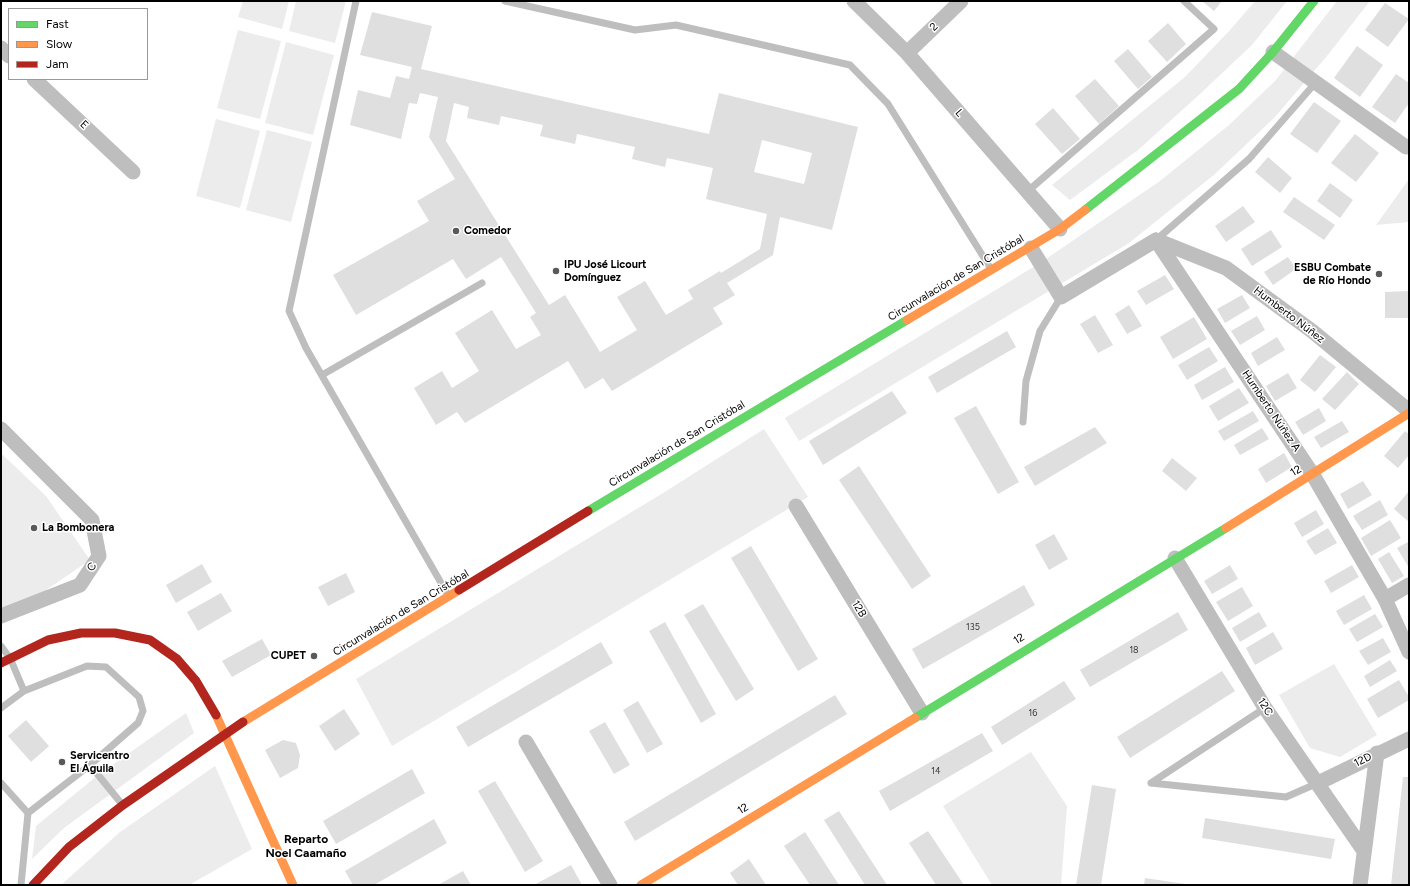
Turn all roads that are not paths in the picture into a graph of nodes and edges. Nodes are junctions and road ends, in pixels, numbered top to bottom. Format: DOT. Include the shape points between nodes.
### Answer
graph roads {
  1 [pos="356,1"];
  2 [pos="505,1"];
  3 [pos="854,1"];
  4 [pos="961,1"];
  5 [pos="1184,1"];
  6 [pos="1314,1"];
  7 [pos="1273,52"];
  8 [pos="907,53"];
  9 [pos="35,80"];
  10 [pos="1317,81"];
  11 [pos="1406,147"];
  12 [pos="133,172"];
  13 [pos="1028,191"];
  14 [pos="1060,229"];
  15 [pos="1156,240"];
  16 [pos="1031,248"];
  17 [pos="992,270"];
  18 [pos="482,283"];
  19 [pos="1061,297"];
  20 [pos="322,375"];
  21 [pos="1409,412"];
  22 [pos="1023,422"];
  23 [pos="1,429"];
  24 [pos="1313,474"];
  25 [pos="796,506"];
  26 [pos="1175,558"];
  27 [pos="1409,585"];
  28 [pos="450,597"];
  29 [pos="1386,599"];
  30 [pos="1,616"];
  31 [pos="1,646"];
  32 [pos="1409,652"];
  33 [pos="10,658"];
  34 [pos="1,663"];
  35 [pos="24,691"];
  36 [pos="1,708"];
  37 [pos="1265,708"];
  38 [pos="922,713"];
  39 [pos="226,733"];
  40 [pos="1409,739"];
  41 [pos="526,742"];
  42 [pos="1377,753"];
  43 [pos="90,765"];
  44 [pos="1,783"];
  45 [pos="1318,783"];
  46 [pos="123,805"];
  47 [pos="28,813"];
  48 [pos="1364,851"];
  49 [pos="21,885"];
  50 [pos="33,885"];
  51 [pos="293,885"];
  52 [pos="610,885"];
  53 [pos="642,885"];
  54 [pos="1360,885"];
  1 -- 20 [label="lane" via="289,311"];
  2 -- 17 [label="lane" via="635,30 676,25 850,65 888,104"];
  3 -- 8 [label="street, L"];
  4 -- 8 [label="street, 2"];
  5 -- 13 [label="lane" via="1214,29"];
  6 -- 7 [label="main road, Circunvalación de San Cristóbal"];
  7 -- 10 [label="street"];
  7 -- 14 [label="main road, Circunvalación de San Cristóbal" via="1239,89"];
  8 -- 13 [label="street, L"];
  9 -- 12 [label="street, E"];
  10 -- 11 [label="street"];
  10 -- 15 [label="lane" via="1249,158"];
  13 -- 14 [label="street, L"];
  14 -- 16 [label="main road, Circunvalación de San Cristóbal"];
  15 -- 19 [label="street"];
  15 -- 21 [label="street, Humberto Núñez" via="1226,268 1312,331"];
  15 -- 24 [label="street, Humberto Núñez A"];
  16 -- 17 [label="main road, Circunvalación de San Cristóbal"];
  16 -- 19 [label="street"];
  17 -- 28 [label="main road, Circunvalación de San Cristóbal" via="646,476"];
  18 -- 20 [label="lane"];
  19 -- 22 [label="lane" via="1040,331 1026,380"];
  20 -- 28 [label="lane"];
  21 -- 24 [label="main road, 12"];
  23 -- 30 [label="street, C" via="92,520 99,556 80,585"];
  24 -- 26 [label="main road, 12"];
  24 -- 29 [label="street, Humberto Núñez A"];
  25 -- 38 [label="street, 12B"];
  26 -- 37 [label="street, 12C"];
  26 -- 38 [label="main road, 12"];
  27 -- 29 [label="street"];
  28 -- 39 [label="main road, Circunvalación de San Cristóbal"];
  29 -- 32 [label="street, Humberto Núñez A"];
  31 -- 33 [label="lane"];
  33 -- 34 [label="main road"];
  33 -- 35 [label="lane"];
  33 -- 39 [label="main road" via="48,640 81,633 115,633 150,640 177,659 196,681"];
  35 -- 36 [label="lane"];
  35 -- 43 [label="lane" via="87,666 106,667 139,697 143,711 138,723"];
  37 -- 45 [label="street, 12C"];
  37 -- 45 [label="lane" via="1151,783 1286,797"];
  38 -- 53 [label="main road, 12"];
  39 -- 46 [label="main road, Circunvalación de San Cristóbal"];
  39 -- 51 [label="main road"];
  40 -- 42 [label="street, 12D"];
  41 -- 52 [label="street"];
  42 -- 45 [label="street, 12D"];
  42 -- 48 [label="street"];
  43 -- 46 [label="lane"];
  43 -- 47 [label="lane"];
  44 -- 47 [label="lane"];
  45 -- 48 [label="street, 12C"];
  46 -- 50 [label="main road, Circunvalación de San Cristóbal" via="69,847"];
  47 -- 49 [label="lane"];
  48 -- 54 [label="street"];
}
